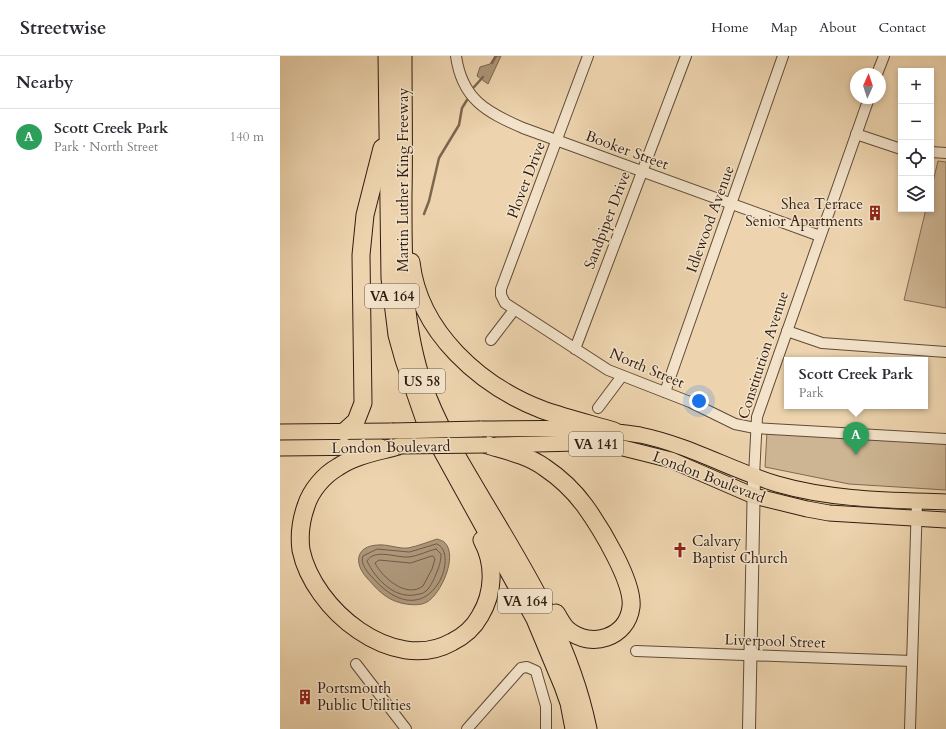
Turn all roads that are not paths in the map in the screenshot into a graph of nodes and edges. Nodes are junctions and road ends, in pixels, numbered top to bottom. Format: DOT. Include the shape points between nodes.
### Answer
graph roads {
  1 [pos="387,56"];
  2 [pos="403,56"];
  3 [pos="456,56"];
  4 [pos="588,56"];
  5 [pos="686,56"];
  6 [pos="783,56"];
  7 [pos="884,56"];
  8 [pos="879,68"];
  9 [pos="388,98"];
  10 [pos="867,104"];
  11 [pos="856,134"];
  12 [pos="557,141"];
  13 [pos="898,148"];
  14 [pos="934,152"];
  15 [pos="946,153"];
  16 [pos="642,172"];
  17 [pos="404,174"];
  18 [pos="731,204"];
  19 [pos="820,236"];
  20 [pos="514,310"];
  21 [pos="787,331"];
  22 [pos="491,340"];
  23 [pos="575,350"];
  24 [pos="946,352"];
  25 [pos="622,376"];
  26 [pos="665,392"];
  27 [pos="598,408"];
  28 [pos="755,428"];
  29 [pos="280,432"];
  30 [pos="338,432"];
  31 [pos="614,432"];
  32 [pos="946,439"];
  33 [pos="488,445"];
  34 [pos="398,446"];
  35 [pos="280,448"];
  36 [pos="754,476"];
  37 [pos="457,481"];
  38 [pos="754,496"];
  39 [pos="917,501"];
  40 [pos="946,502"];
  41 [pos="917,519"];
  42 [pos="946,520"];
  43 [pos="521,565"];
  44 [pos="636,651"];
  45 [pos="750,655"];
  46 [pos="912,661"];
  47 [pos="356,664"];
  48 [pos="406,729"];
  49 [pos="468,729"];
  50 [pos="546,729"];
  51 [pos="574,729"];
  52 [pos="588,729"];
  53 [pos="749,729"];
  54 [pos="910,729"];
  1 -- 9 [label="highway, Martin Luther King Freeway"];
  2 -- 17 [label="highway, Martin Luther King Freeway / US 58"];
  3 -- 12 [label="street, Booker Street" via="460,76 468,90 486,110"];
  4 -- 12 [label="street, Plover Drive"];
  5 -- 16 [label="street, Sandpiper Drive"];
  6 -- 18 [label="street, Idlewood Avenue"];
  7 -- 8 [label="street"];
  9 -- 30 [label="highway" via="384,139 362,232 363,403 356,421"];
  9 -- 37 [label="highway, Martin Luther King Freeway / VA 164" via="390,278 397,335 424,418"];
  10 -- 11 [label="street, Constitution Avenue"];
  11 -- 13 [label="street"];
  11 -- 19 [label="street, Constitution Avenue"];
  12 -- 16 [label="street, Booker Street"];
  12 -- 20 [label="street, Plover Drive" via="501,289 503,301"];
  14 -- 15 [label="street"];
  16 -- 18 [label="street, Booker Street"];
  16 -- 23 [label="street, Sandpiper Drive"];
  17 -- 31 [label="highway" via="415,282 438,330 452,348 485,378 522,400 563,417"];
  17 -- 43 [label="highway, Martin Luther King Freeway / US 58" via="404,294 419,370 446,436"];
  18 -- 19 [label="street, Booker Street"];
  18 -- 26 [label="street, Idlewood Avenue"];
  19 -- 21 [label="street, Constitution Avenue"];
  20 -- 22 [label="street"];
  20 -- 23 [label="street, North Street"];
  21 -- 24 [label="street" via="822,343"];
  21 -- 28 [label="street, Constitution Avenue"];
  23 -- 25 [label="street, North Street"];
  25 -- 26 [label="street, North Street"];
  25 -- 27 [label="street"];
  26 -- 28 [label="street, North Street" via="734,424"];
  28 -- 32 [label="street, North Street"];
  28 -- 36 [label="street, Constitution Avenue"];
  29 -- 30 [label="main road, London Boulevard"];
  30 -- 31 [label="main road, London Boulevard / VA 141, bridge" via="556,428"];
  31 -- 36 [label="main road, London Boulevard / VA 141" via="642,436 691,450"];
  33 -- 34 [label="main road, London Boulevard / US 58, bridge"];
  33 -- 38 [label="main road, London Boulevard / VA 141" via="577,443 615,446 671,460"];
  33 -- 43 [label="highway, US 58" via="529,457 571,490 585,506 613,551 627,582 631,595 629,616 620,630 606,638 586,639 577,635 563,624"];
  34 -- 35 [label="main road, London Boulevard / US 58"];
  34 -- 37 [label="highway" via="349,460 327,475 307,502 300,538 304,562 326,599 357,629 389,646 424,651 448,645 476,623 488,600 491,589 490,563"];
  36 -- 38 [label="street, Constitution Avenue"];
  36 -- 39 [label="main road, London Boulevard / VA 141" via="827,495"];
  37 -- 51 [label="highway, VA 164" via="535,619 563,686"];
  38 -- 41 [label="main road, London Boulevard / VA 141" via="829,513"];
  38 -- 45 [label="street, Constitution Avenue"];
  39 -- 40 [label="main road, London Boulevard / VA 141"];
  39 -- 41 [label="street"];
  41 -- 42 [label="main road, London Boulevard / VA 141"];
  41 -- 46 [label="street"];
  43 -- 52 [label="highway, VA 164" via="544,605 565,650"];
  44 -- 45 [label="street, Liverpool Street"];
  45 -- 46 [label="street, Liverpool Street"];
  45 -- 53 [label="street, Constitution Avenue"];
  46 -- 54 [label="street"];
  47 -- 48 [label="street"];
  49 -- 50 [label="street" via="521,668 527,667 537,674 546,706"];
}
